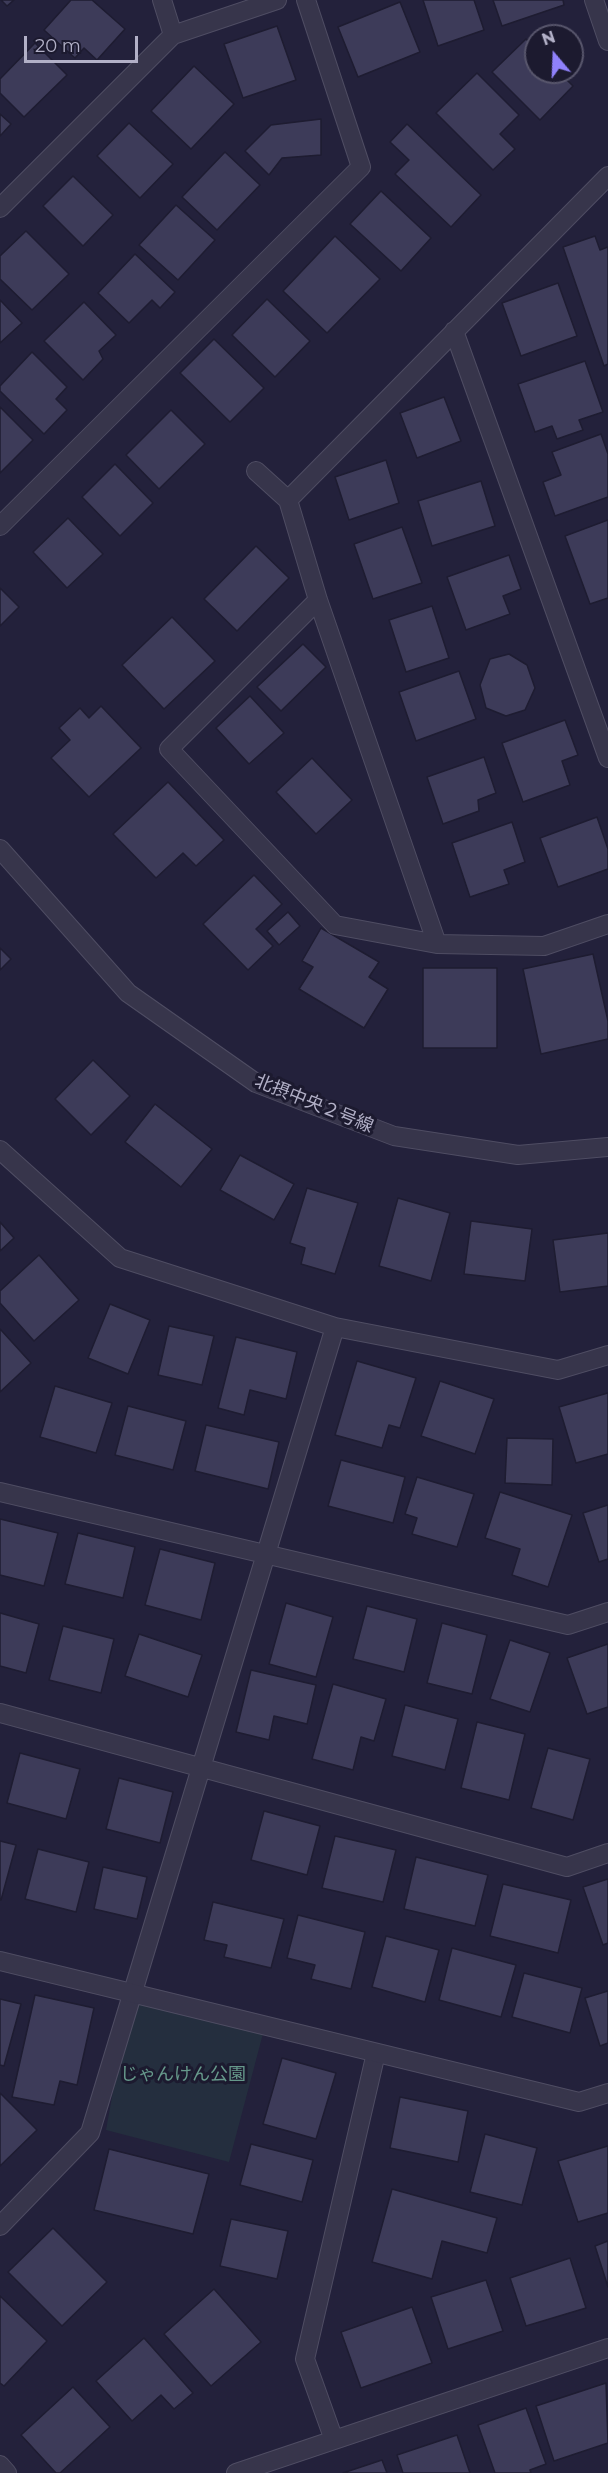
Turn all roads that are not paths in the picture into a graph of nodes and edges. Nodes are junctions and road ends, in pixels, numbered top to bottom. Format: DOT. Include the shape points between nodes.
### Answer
graph roads {
  1 [pos="162,0"];
  2 [pos="277,0"];
  3 [pos="306,0"];
  4 [pos="594,0"];
  5 [pos="173,35"];
  6 [pos="608,41"];
  7 [pos="608,176"];
  8 [pos="0,208"];
  9 [pos="454,331"];
  10 [pos="256,471"];
  11 [pos="288,500"];
  12 [pos="0,526"];
  13 [pos="318,600"];
  14 [pos="608,758"];
  15 [pos="0,849"];
  16 [pos="608,924"];
  17 [pos="437,944"];
  18 [pos="608,1147"];
  19 [pos="0,1150"];
  20 [pos="335,1327"];
  21 [pos="608,1355"];
  22 [pos="0,1492"];
  23 [pos="266,1554"];
  24 [pos="608,1612"];
  25 [pos="0,1713"];
  26 [pos="200,1767"];
  27 [pos="608,1853"];
  28 [pos="0,1961"];
  29 [pos="131,1994"];
  30 [pos="376,2053"];
  31 [pos="608,2093"];
  32 [pos="0,2226"];
  33 [pos="608,2348"];
  34 [pos="334,2440"];
  35 [pos="0,2466"];
  36 [pos="7,2473"];
  37 [pos="236,2473"];
  1 -- 5 [label="street"];
  2 -- 5 [label="street"];
  3 -- 12 [label="street" via="361,167"];
  4 -- 6 [label="street"];
  5 -- 8 [label="street"];
  7 -- 9 [label="street"];
  9 -- 11 [label="street"];
  9 -- 14 [label="street"];
  10 -- 11 [label="street"];
  11 -- 13 [label="street"];
  13 -- 17 [label="street"];
  13 -- 17 [label="street" via="170,749 335,925"];
  15 -- 18 [label="street, 北摂中央２号線" via="128,993 256,1083 394,1136 518,1155"];
  16 -- 17 [label="street" via="544,946"];
  19 -- 20 [label="street" via="120,1258"];
  20 -- 21 [label="street" via="558,1370"];
  20 -- 23 [label="street"];
  22 -- 23 [label="street"];
  23 -- 24 [label="street" via="568,1625"];
  23 -- 26 [label="street"];
  25 -- 26 [label="street"];
  26 -- 27 [label="street" via="567,1867"];
  26 -- 29 [label="street"];
  28 -- 29 [label="street"];
  29 -- 30 [label="street"];
  29 -- 32 [label="street" via="90,2133"];
  30 -- 31 [label="street" via="579,2102"];
  30 -- 34 [label="street" via="305,2359"];
  33 -- 34 [label="street"];
  34 -- 37 [label="street"];
  35 -- 36 [label="street"];
}
